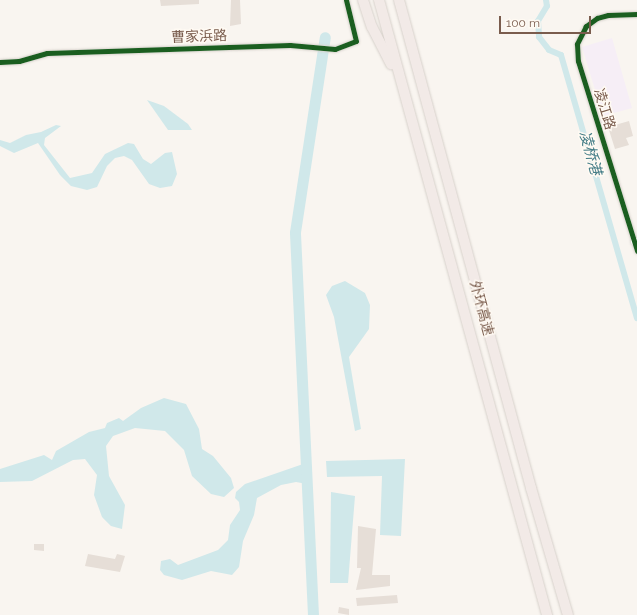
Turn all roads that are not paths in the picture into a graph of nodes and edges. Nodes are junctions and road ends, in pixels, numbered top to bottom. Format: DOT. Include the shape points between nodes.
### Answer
graph roads {
  1 [pos="346,0"];
  2 [pos="363,0"];
  3 [pos="379,0"];
  4 [pos="399,0"];
  5 [pos="404,0"];
  6 [pos="637,14"];
  7 [pos="0,62"];
  8 [pos="401,82"];
  9 [pos="421,82"];
  10 [pos="636,241"];
  11 [pos="637,251"];
  12 [pos="547,615"];
  13 [pos="568,615"];
  1 -- 7 [label="street, 曹家浜路" via="356,41 335,49 290,45 46,52 19,61"];
  2 -- 8 [label="highway" via="372,27"];
  3 -- 8 [label="highway, 外环高速"];
  4 -- 9 [label="highway, 外环高速"];
  5 -- 9 [label="highway"];
  6 -- 10 [label="street, 凌江路" via="598,18 586,26 577,44 578,61"];
  8 -- 12 [label="highway, 外环高速"];
  9 -- 13 [label="highway, 外环高速"];
  10 -- 11 [label="street, 凌江路"];
}
